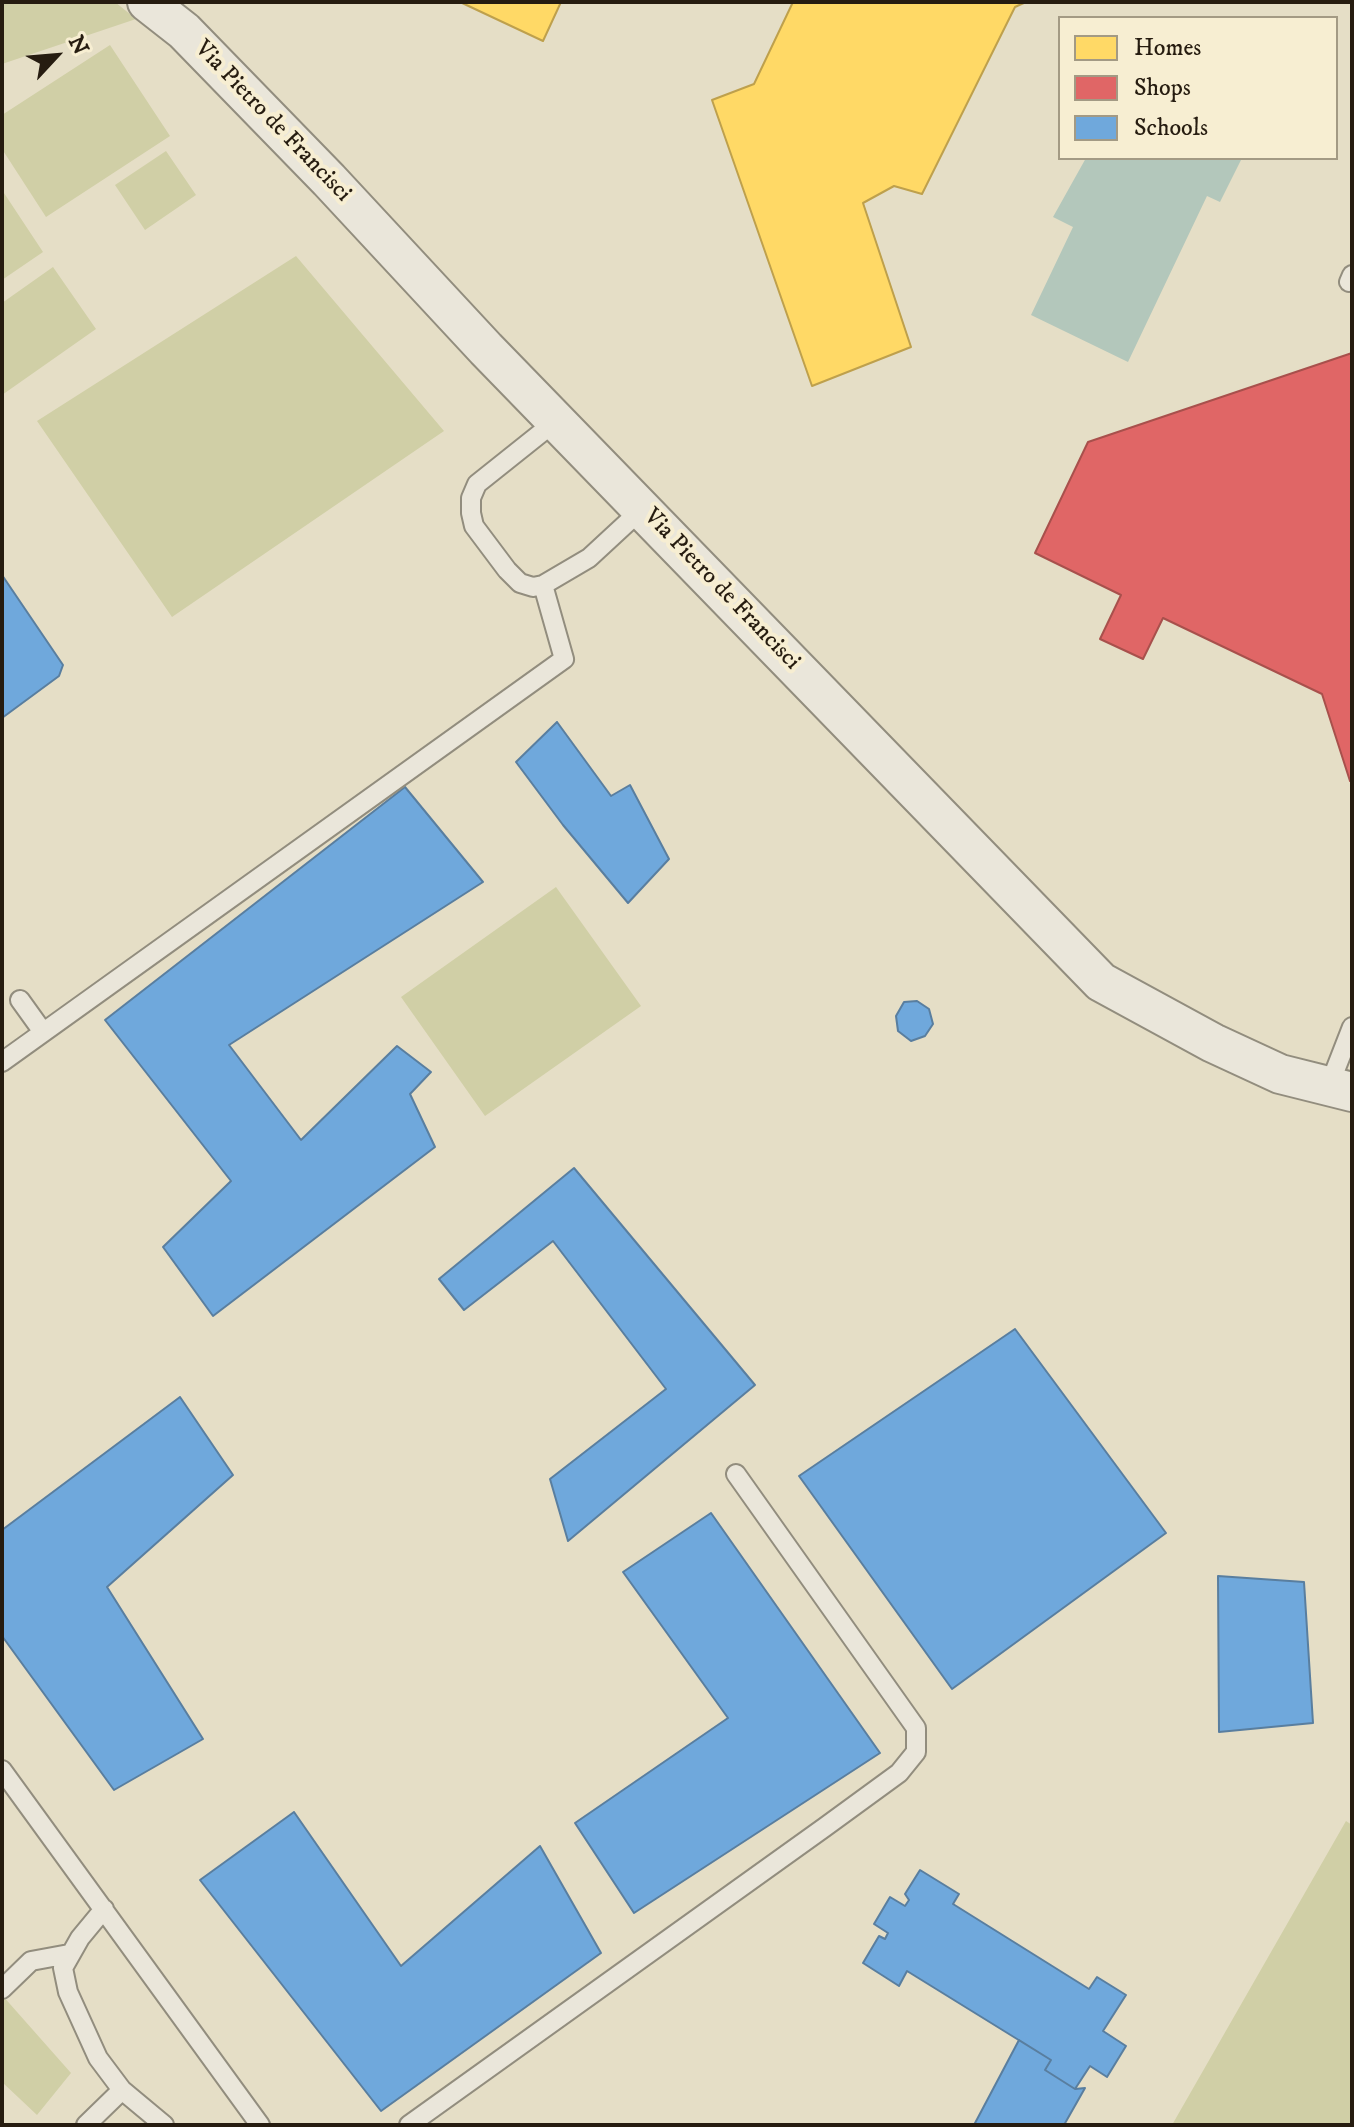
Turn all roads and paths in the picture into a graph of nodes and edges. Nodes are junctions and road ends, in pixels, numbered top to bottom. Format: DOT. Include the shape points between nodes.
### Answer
graph roads {
  1 [pos="147,2"];
  2 [pos="556,421"];
  3 [pos="642,509"];
  4 [pos="543,585"];
  5 [pos="20,1000"];
  6 [pos="1352,1027"];
  7 [pos="43,1032"];
  8 [pos="2,1062"];
  9 [pos="1340,1089"];
  10 [pos="736,1474"];
  11 [pos="2,1770"];
  12 [pos="104,1909"];
  13 [pos="69,1954"];
  14 [pos="2,1989"];
  15 [pos="122,2090"];
  16 [pos="86,2125"];
  17 [pos="164,2125"];
  18 [pos="260,2125"];
  19 [pos="409,2125"];
  1 -- 2 [label="street, Via Pietro de Francisci" via="184,31"];
  2 -- 3 [label="street, Via Pietro de Francisci"];
  2 -- 4 [label="lane" via="477,484 471,498 474,526 507,570 520,583"];
  3 -- 4 [label="lane" via="589,558"];
  3 -- 9 [label="street, Via Pietro de Francisci" via="1101,982 1266,1068"];
  4 -- 7 [label="lane" via="564,659"];
  5 -- 7 [label="lane"];
  6 -- 9 [label="lane"];
  7 -- 8 [label="lane"];
  10 -- 19 [label="lane" via="916,1728 916,1752 899,1773"];
  11 -- 12 [label="lane"];
  12 -- 13 [label="lane"];
  12 -- 18 [label="lane"];
  13 -- 14 [label="lane" via="31,1961"];
  13 -- 15 [label="lane" via="63,1968 68,1992 98,2058"];
  15 -- 16 [label="lane"];
  15 -- 17 [label="lane"];
}
